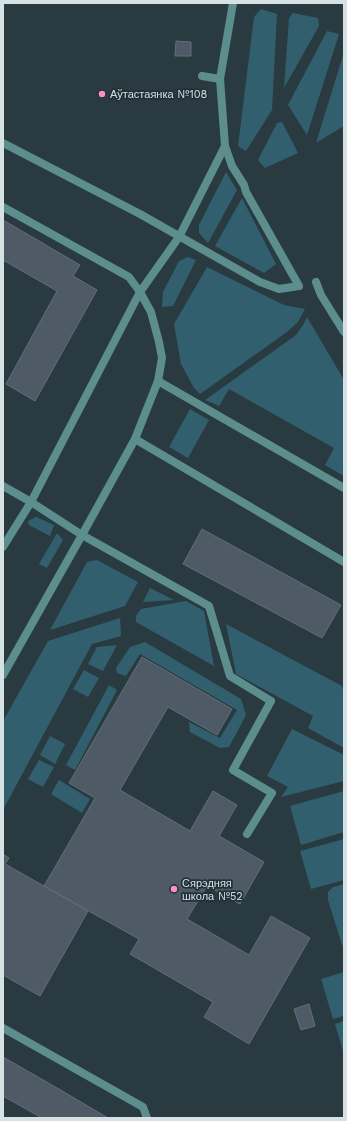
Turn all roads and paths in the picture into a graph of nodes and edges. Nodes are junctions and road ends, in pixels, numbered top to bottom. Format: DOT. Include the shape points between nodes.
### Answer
graph roads {
  1 [pos="233,3"];
  2 [pos="202,76"];
  3 [pos="220,79"];
  4 [pos="3,143"];
  5 [pos="225,146"];
  6 [pos="3,207"];
  7 [pos="179,237"];
  8 [pos="316,282"];
  9 [pos="140,292"];
  10 [pos="344,332"];
  11 [pos="158,381"];
  12 [pos="135,439"];
  13 [pos="3,486"];
  14 [pos="344,488"];
  15 [pos="31,502"];
  16 [pos="82,535"];
  17 [pos="3,547"];
  18 [pos="344,562"];
  19 [pos="3,675"];
  20 [pos="247,834"];
  21 [pos="3,1028"];
  22 [pos="147,1118"];
  1 -- 3 [label="lane"];
  2 -- 3 [label="lane"];
  3 -- 5 [label="lane"];
  4 -- 7 [label="lane"];
  5 -- 7 [label="lane"];
  5 -- 7 [label="lane" via="232,166 299,286 279,288 260,282"];
  6 -- 9 [label="lane" via="129,277"];
  7 -- 9 [label="lane"];
  8 -- 10 [label="lane"];
  9 -- 11 [label="lane" via="151,312 159,342 162,358"];
  9 -- 15 [label="lane"];
  11 -- 12 [label="lane"];
  11 -- 14 [label="lane"];
  12 -- 16 [label="lane"];
  12 -- 18 [label="lane"];
  13 -- 15 [label="lane"];
  15 -- 16 [label="lane"];
  15 -- 17 [label="lane"];
  16 -- 19 [label="lane"];
  16 -- 20 [label="lane" via="209,606 230,676 271,701 233,770 272,794"];
  21 -- 22 [label="lane" via="143,1107"];
}
